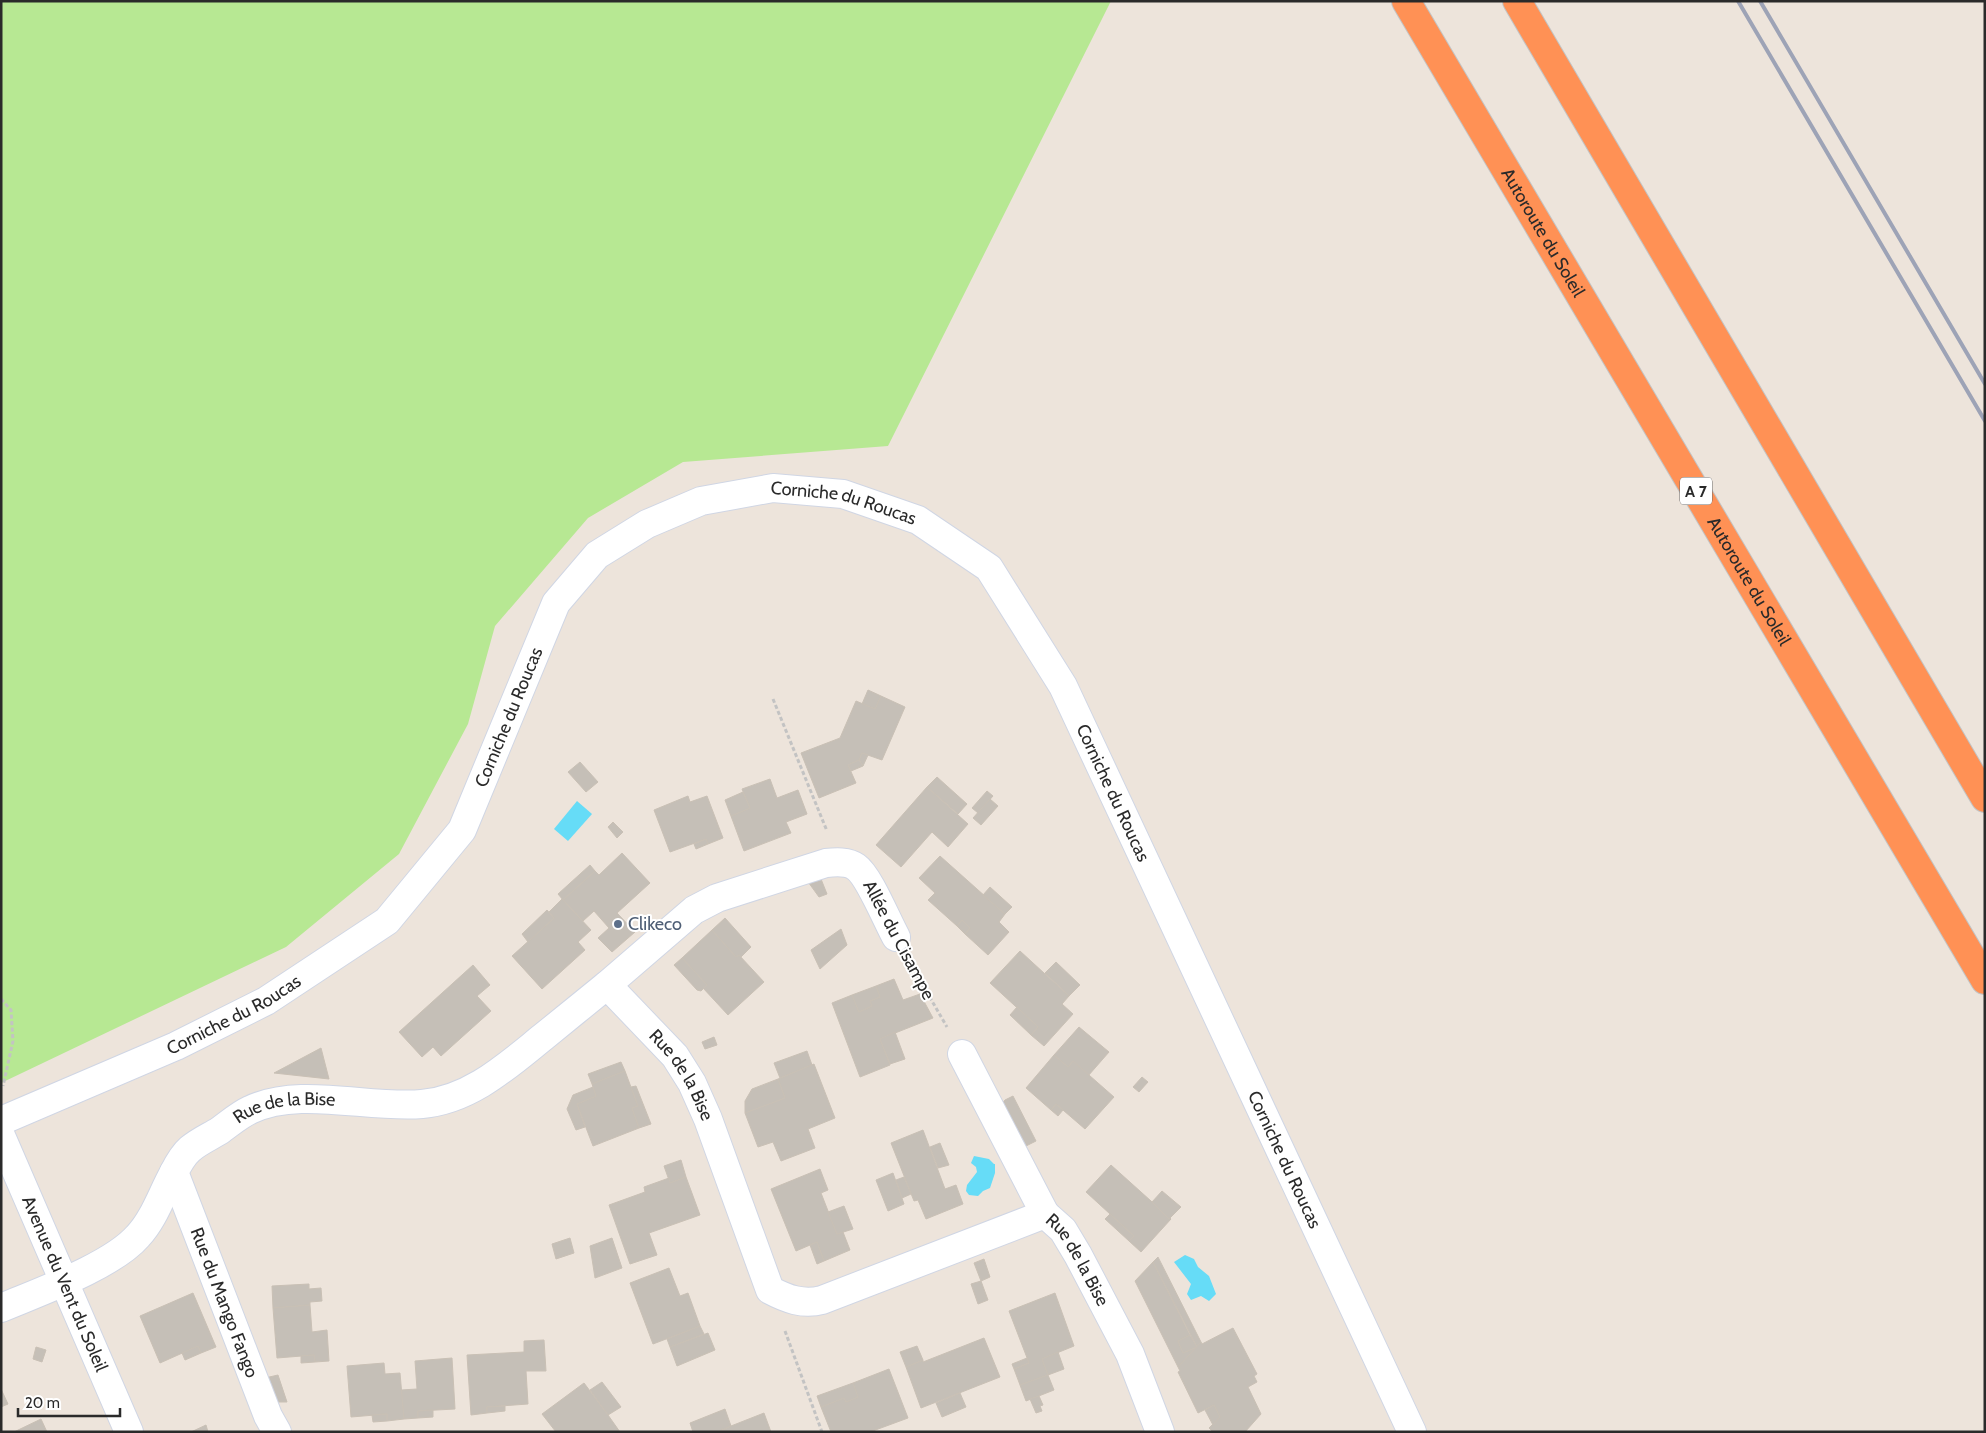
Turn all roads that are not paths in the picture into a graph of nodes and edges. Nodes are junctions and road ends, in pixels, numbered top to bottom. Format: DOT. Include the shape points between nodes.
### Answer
graph roads {
  1 [pos="1406,1"];
  2 [pos="1517,1"];
  3 [pos="1985,798"];
  4 [pos="896,937"];
  5 [pos="1985,980"];
  6 [pos="607,985"];
  7 [pos="962,1054"];
  8 [pos="1,1121"];
  9 [pos="1,1136"];
  10 [pos="174,1172"];
  11 [pos="1045,1214"];
  12 [pos="63,1281"];
  13 [pos="1,1308"];
  14 [pos="129,1432"];
  15 [pos="277,1432"];
  16 [pos="1160,1432"];
  17 [pos="1412,1432"];
  1 -- 5 [label="highway, Autoroute du Soleil / A 7"];
  2 -- 3 [label="highway"];
  4 -- 6 [label="street, Allée du Cisampe" via="864,875 855,866 826,863 717,898 694,910"];
  6 -- 10 [label="street, Rue de la Bise" via="502,1071 452,1098 401,1105 297,1099 276,1101 250,1110 189,1150"];
  6 -- 11 [label="street, Rue de la Bise" via="675,1056 692,1083 770,1290 790,1300 817,1302"];
  7 -- 11 [label="street"];
  8 -- 17 [label="street, Corniche du Roucas" via="176,1046 266,1000 387,921 462,830 556,603 597,555 647,524 701,501 773,488 843,494 918,520 989,568 1063,686"];
  9 -- 12 [label="street, Avenue du Vent du Soleil"];
  10 -- 12 [label="street, Rue de la Bise" via="137,1238 105,1261"];
  10 -- 15 [label="street, Rue du Mango Fango"];
  11 -- 16 [label="street, Rue de la Bise" via="1063,1230 1078,1255 1130,1354"];
  12 -- 13 [label="street, Rue de la Bise"];
  12 -- 14 [label="street, Avenue du Vent du Soleil"];
}
